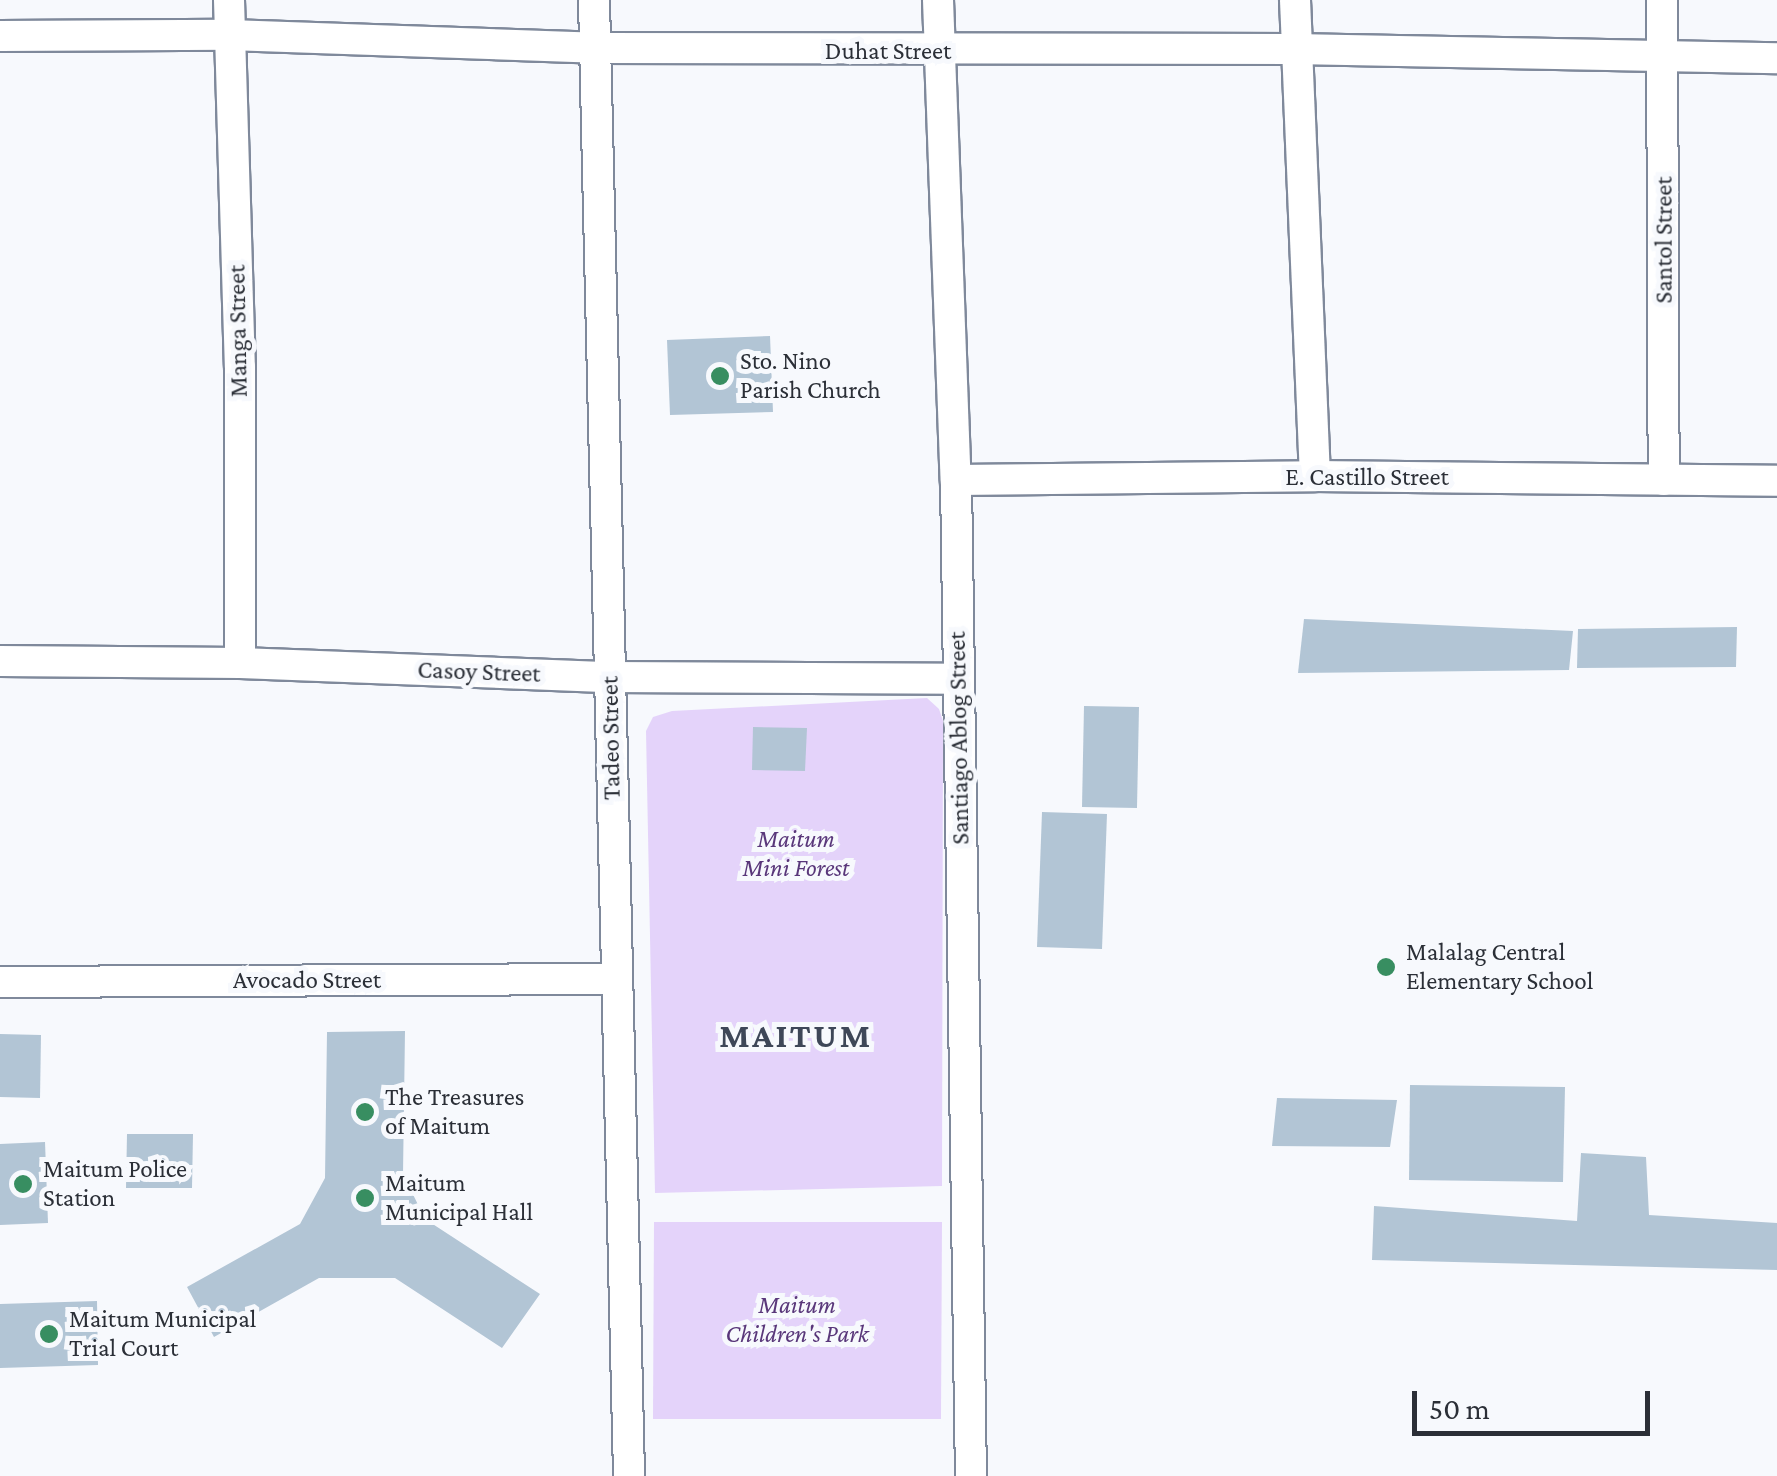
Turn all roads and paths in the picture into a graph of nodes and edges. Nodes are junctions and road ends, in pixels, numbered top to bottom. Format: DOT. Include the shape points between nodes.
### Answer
graph roads {
  1 [pos="229,0"];
  2 [pos="594,0"];
  3 [pos="938,0"];
  4 [pos="1294,0"];
  5 [pos="1662,0"];
  6 [pos="230,35"];
  7 [pos="0,36"];
  8 [pos="596,48"];
  9 [pos="1296,49"];
  10 [pos="939,52"];
  11 [pos="1777,58"];
  12 [pos="1664,59"];
  13 [pos="1315,476"];
  14 [pos="956,480"];
  15 [pos="1664,480"];
  16 [pos="1777,481"];
  17 [pos="0,661"];
  18 [pos="240,663"];
  19 [pos="610,676"];
  20 [pos="959,679"];
  21 [pos="614,979"];
  22 [pos="0,982"];
  23 [pos="630,1476"];
  24 [pos="971,1476"];
  1 -- 6 [label="street, Manga Street"];
  2 -- 8 [label="street, Tadeo Street"];
  3 -- 10 [label="street, Santiago Ablog Street"];
  4 -- 9 [label="street"];
  5 -- 12 [label="street, Santol Street"];
  6 -- 7 [label="street, Duhat Street"];
  6 -- 8 [label="street, Duhat Street"];
  6 -- 18 [label="street, Manga Street"];
  8 -- 10 [label="street, Duhat Street"];
  8 -- 19 [label="street, Tadeo Street"];
  9 -- 10 [label="street, Duhat Street"];
  9 -- 12 [label="street, Duhat Street"];
  9 -- 13 [label="street"];
  10 -- 14 [label="street, Santiago Ablog Street"];
  11 -- 12 [label="street, Duhat Street"];
  12 -- 15 [label="street, Santol Street"];
  13 -- 14 [label="street, E. Castillo Street"];
  13 -- 15 [label="street, E. Castillo Street"];
  14 -- 20 [label="street, Santiago Ablog Street"];
  15 -- 16 [label="street, E. Castillo Street"];
  17 -- 18 [label="street, Casoy Street"];
  18 -- 19 [label="street, Casoy Street"];
  19 -- 20 [label="street, Casoy Street"];
  19 -- 21 [label="street, Tadeo Street"];
  20 -- 24 [label="street, Santiago Ablog Street"];
  21 -- 22 [label="street, Avocado Street"];
  21 -- 23 [label="street, Tadeo Street"];
}
